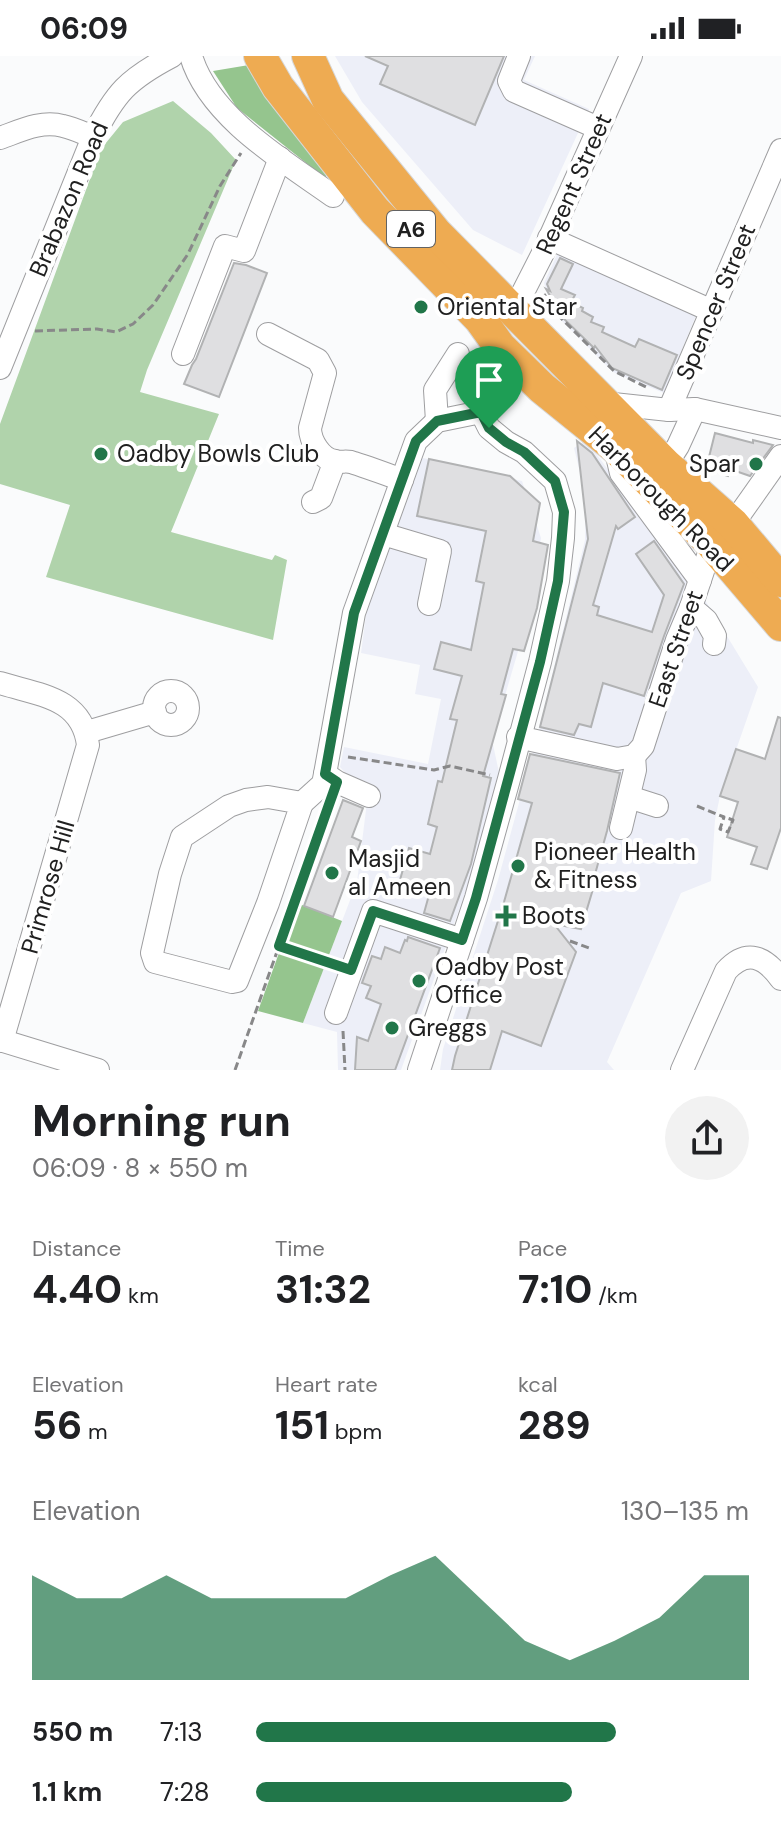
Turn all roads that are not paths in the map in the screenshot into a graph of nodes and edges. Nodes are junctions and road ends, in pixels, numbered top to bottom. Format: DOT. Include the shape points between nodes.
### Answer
graph roads {
  1 [pos="172,56"];
  2 [pos="191,56"];
  3 [pos="260,56"];
  4 [pos="281,56"];
  5 [pos="519,56"];
  6 [pos="631,56"];
  7 [pos="312,60"];
  8 [pos="328,100"];
  9 [pos="598,128"];
  10 [pos="93,137"];
  11 [pos="0,138"];
  12 [pos="781,150"];
  13 [pos="280,158"];
  14 [pos="333,196"];
  15 [pos="375,211"];
  16 [pos="549,238"];
  17 [pos="514,310"];
  18 [pos="712,311"];
  19 [pos="268,334"];
  20 [pos="500,347"];
  21 [pos="183,354"];
  22 [pos="458,354"];
  23 [pos="0,368"];
  24 [pos="604,403"];
  25 [pos="695,409"];
  26 [pos="664,410"];
  27 [pos="481,412"];
  28 [pos="437,421"];
  29 [pos="781,428"];
  30 [pos="615,447"];
  31 [pos="781,456"];
  32 [pos="335,461"];
  33 [pos="666,465"];
  34 [pos="402,480"];
  35 [pos="313,502"];
  36 [pos="383,534"];
  37 [pos="722,534"];
  38 [pos="700,580"];
  39 [pos="781,581"];
  40 [pos="429,604"];
  41 [pos="691,607"];
  42 [pos="781,625"];
  43 [pos="714,644"];
  44 [pos="0,683"];
  45 [pos="155,712"];
  46 [pos="87,732"];
  47 [pos="518,737"];
  48 [pos="636,754"];
  49 [pos="330,770"];
  50 [pos="369,796"];
  51 [pos="629,797"];
  52 [pos="302,803"];
  53 [pos="657,806"];
  54 [pos="621,828"];
  55 [pos="462,940"];
  56 [pos="781,979"];
  57 [pos="336,1013"];
  58 [pos="1,1040"];
  59 [pos="98,1070"];
  60 [pos="419,1070"];
  61 [pos="682,1070"];
  1 -- 10 [label="street, Brabazon Road" via="127,84 108,106"];
  2 -- 13 [label="street" via="216,101"];
  3 -- 15 [label="highway, A6" via="278,87"];
  4 -- 15 [label="highway, A6"];
  5 -- 9 [label="street" via="509,81 514,91"];
  6 -- 9 [label="street, Regent Street"];
  7 -- 8 [label="highway, A6"];
  8 -- 17 [label="highway, A6" via="436,233"];
  8 -- 20 [label="highway, A6" via="386,203 497,316"];
  9 -- 16 [label="street, Regent Street"];
  10 -- 11 [label="street" via="48,124"];
  10 -- 23 [label="street, Brabazon Road"];
  12 -- 18 [label="street, Spencer Street"];
  13 -- 14 [label="street"];
  13 -- 21 [label="street" via="244,251 225,246"];
  15 -- 20 [label="highway, A6" via="480,319"];
  16 -- 17 [label="street, Regent Street"];
  16 -- 18 [label="street"];
  17 -- 20 [label="highway"];
  17 -- 24 [label="highway, Harborough Road / A6"];
  17 -- 30 [label="highway, A6" via="518,341 610,426"];
  18 -- 26 [label="street, Spencer Street"];
  19 -- 32 [label="street" via="323,366 310,434 325,457"];
  20 -- 27 [label="street" via="480,386"];
  20 -- 30 [label="highway, Harborough Road / A6"];
  22 -- 28 [label="street" via="435,390"];
  24 -- 26 [label="street"];
  24 -- 33 [label="highway, Harborough Road / A6"];
  25 -- 26 [label="street"];
  25 -- 29 [label="street"];
  25 -- 33 [label="street"];
  27 -- 28 [label="street"];
  27 -- 47 [label="street" via="489,428 555,481 564,512 558,581"];
  28 -- 34 [label="street" via="416,441"];
  30 -- 37 [label="highway, Harborough Road / A6"];
  30 -- 38 [label="street" via="621,473"];
  31 -- 37 [label="street, East Street"];
  32 -- 34 [label="street"];
  32 -- 35 [label="street" via="321,498"];
  33 -- 37 [label="highway, Harborough Road / A6"];
  34 -- 36 [label="street"];
  36 -- 40 [label="street" via="440,551"];
  36 -- 49 [label="street" via="354,613"];
  37 -- 38 [label="street, East Street"];
  37 -- 39 [label="highway, Harborough Road / A6"];
  37 -- 42 [label="highway, Harborough Road / A6"];
  38 -- 41 [label="street, East Street"];
  41 -- 43 [label="street" via="707,622"];
  41 -- 48 [label="street, East Street"];
  44 -- 46 [label="street" via="57,700 72,709"];
  45 -- 46 [label="street"];
  46 -- 58 [label="street, Primrose Hill" via="87,754"];
  47 -- 48 [label="street" via="617,759"];
  47 -- 55 [label="street"];
  48 -- 51 [label="street, East Street"];
  49 -- 50 [label="street"];
  49 -- 52 [label="street"];
  51 -- 53 [label="street"];
  51 -- 54 [label="street, East Street"];
  52 -- 52 [label="street" via="237,981 155,962 152,953 182,837 246,800 268,797"];
  55 -- 57 [label="street" via="373,911"];
  55 -- 60 [label="street"];
  56 -- 61 [label="street" via="759,958 734,962"];
  58 -- 59 [label="street"];
}
